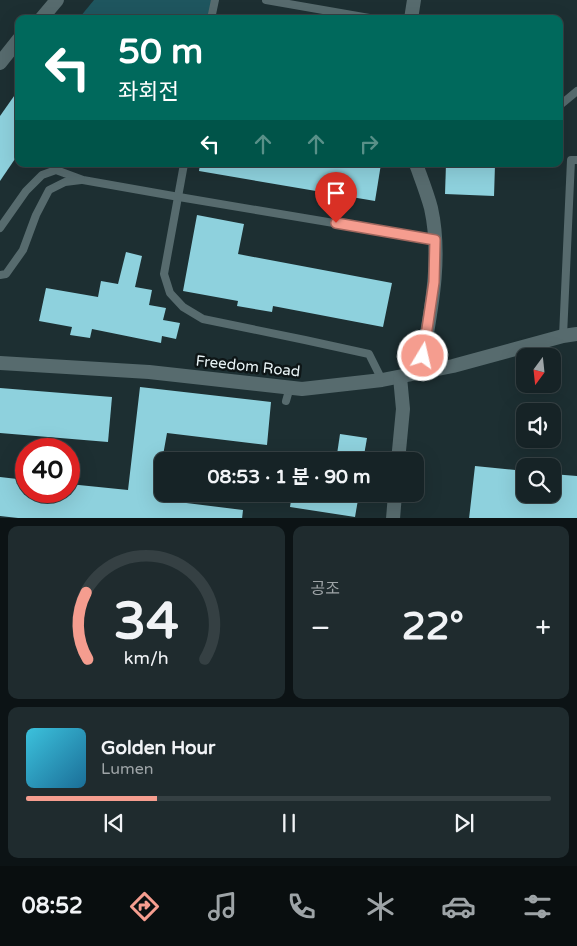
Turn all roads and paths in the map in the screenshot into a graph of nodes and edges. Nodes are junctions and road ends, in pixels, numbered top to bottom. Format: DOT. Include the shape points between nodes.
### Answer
graph roads {
  1 [pos="57,0"];
  2 [pos="215,0"];
  3 [pos="266,0"];
  4 [pos="414,0"];
  5 [pos="44,15"];
  6 [pos="212,15"];
  7 [pos="352,15"];
  8 [pos="412,15"];
  9 [pos="15,44"];
  10 [pos="0,63"];
  11 [pos="577,91"];
  12 [pos="563,103"];
  13 [pos="577,160"];
  14 [pos="184,167"];
  15 [pos="417,167"];
  16 [pos="83,180"];
  17 [pos="179,197"];
  18 [pos="0,228"];
  19 [pos="435,240"];
  20 [pos="0,275"];
  21 [pos="577,334"];
  22 [pos="563,336"];
  23 [pos="0,363"];
  24 [pos="420,373"];
  25 [pos="400,377"];
  26 [pos="382,380"];
  27 [pos="290,387"];
  28 [pos="286,401"];
  29 [pos="399,452"];
  30 [pos="394,502"];
  31 [pos="393,518"];
  1 -- 5 [label="street"];
  2 -- 6 [label="lane"];
  3 -- 7 [label="lane"];
  4 -- 8 [label="street"];
  9 -- 10 [label="street"];
  11 -- 12 [label="lane"];
  13 -- 22 [label="lane" via="571,160"];
  14 -- 17 [label="lane"];
  15 -- 19 [label="street" via="431,208"];
  16 -- 17 [label="lane"];
  16 -- 18 [label="lane" via="56,170 42,175 26,191"];
  16 -- 20 [label="lane" via="65,182 49,190 23,250 6,274"];
  17 -- 19 [label="lane"];
  17 -- 26 [label="lane" via="164,274 170,292 183,307 203,319 369,354"];
  19 -- 24 [label="street" via="434,282"];
  21 -- 22 [label="street, Freedom Road"];
  22 -- 24 [label="street, Freedom Road"];
  23 -- 27 [label="street, Freedom Road" via="149,372"];
  24 -- 25 [label="street, Freedom Road"];
  25 -- 26 [label="street, Freedom Road"];
  25 -- 29 [label="street" via="403,409"];
  26 -- 27 [label="street, Freedom Road" via="302,389"];
  27 -- 28 [label="lane"];
  30 -- 31 [label="street"];
}
